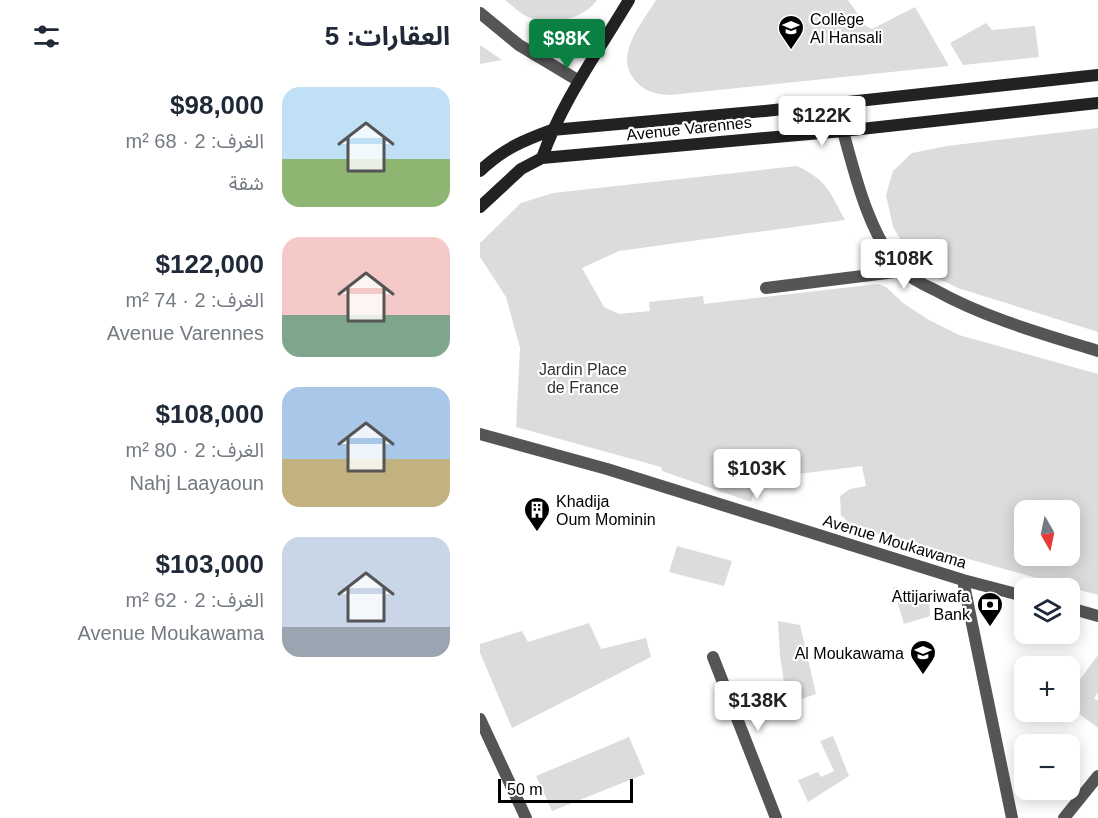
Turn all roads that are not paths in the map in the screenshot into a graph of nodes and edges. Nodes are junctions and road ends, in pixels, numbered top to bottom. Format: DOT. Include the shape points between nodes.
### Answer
graph roads {
  1 [pos="629,0"];
  2 [pos="480,13"];
  3 [pos="1098,75"];
  4 [pos="579,81"];
  5 [pos="835,102"];
  6 [pos="1098,103"];
  7 [pos="552,130"];
  8 [pos="843,130"];
  9 [pos="542,158"];
  10 [pos="480,171"];
  11 [pos="480,207"];
  12 [pos="903,271"];
  13 [pos="766,288"];
  14 [pos="1098,351"];
  15 [pos="480,434"];
  16 [pos="963,580"];
  17 [pos="1014,593"];
  18 [pos="1080,611"];
  19 [pos="1098,616"];
  20 [pos="713,657"];
  21 [pos="480,719"];
  22 [pos="1098,776"];
  23 [pos="526,818"];
  24 [pos="776,818"];
  25 [pos="1012,818"];
  26 [pos="1064,818"];
  1 -- 4 [label="main road"];
  2 -- 4 [label="street" via="519,45"];
  3 -- 5 [label="main road, Avenue Varennes"];
  4 -- 7 [label="main road"];
  5 -- 7 [label="main road, Avenue Varennes"];
  5 -- 8 [label="street"];
  6 -- 8 [label="main road, Avenue Varennes"];
  7 -- 9 [label="main road"];
  7 -- 10 [label="main road, Avenue Varennes" via="507,148"];
  8 -- 9 [label="main road, Avenue Varennes"];
  8 -- 12 [label="street" via="877,233"];
  9 -- 11 [label="main road, Avenue Varennes" via="520,169"];
  12 -- 13 [label="street"];
  12 -- 14 [label="street" via="951,299"];
  15 -- 16 [label="street, Avenue Moukawama" via="607,469"];
  16 -- 17 [label="street, Avenue Moukawama"];
  16 -- 25 [label="street"];
  18 -- 19 [label="street"];
  20 -- 24 [label="street"];
  21 -- 23 [label="street"];
  22 -- 26 [label="street"];
}
